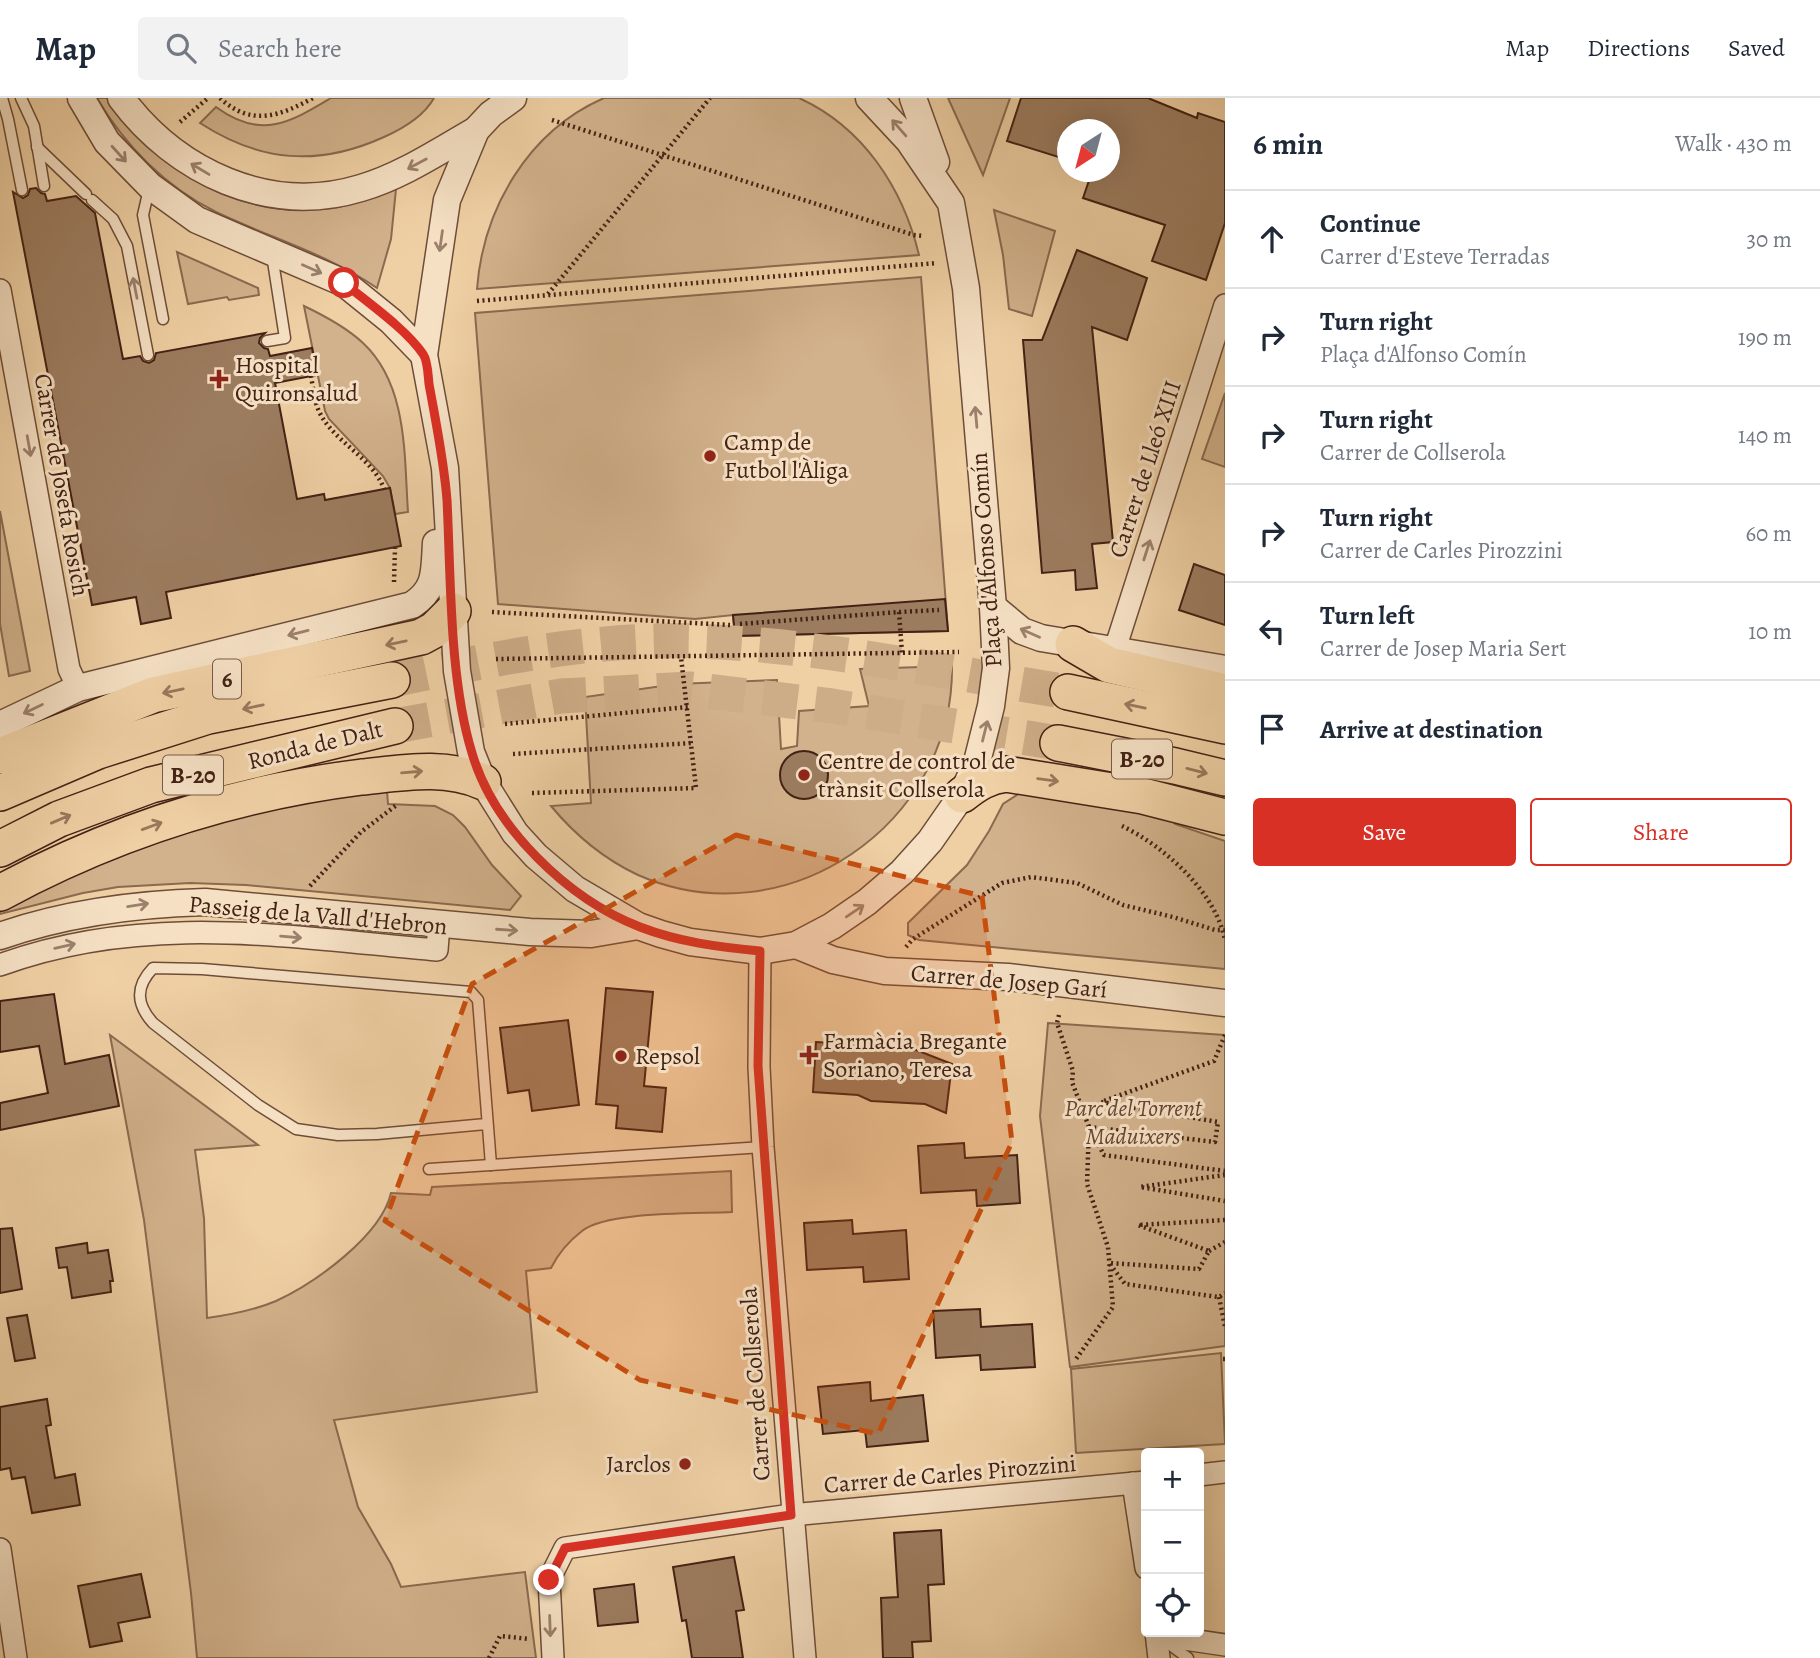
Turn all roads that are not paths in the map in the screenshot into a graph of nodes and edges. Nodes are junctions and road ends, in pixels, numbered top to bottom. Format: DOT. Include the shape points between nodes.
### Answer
graph roads {
  1 [pos="2,98"];
  2 [pos="21,98"];
  3 [pos="81,98"];
  4 [pos="121,98"];
  5 [pos="513,98"];
  6 [pos="869,98"];
  7 [pos="913,98"];
  8 [pos="488,114"];
  9 [pos="37,147"];
  10 [pos="44,186"];
  11 [pos="150,186"];
  12 [pos="22,190"];
  13 [pos="951,203"];
  14 [pos="271,252"];
  15 [pos="0,290"];
  16 [pos="1225,305"];
  17 [pos="163,319"];
  18 [pos="267,341"];
  19 [pos="148,355"];
  20 [pos="424,355"];
  21 [pos="8,380"];
  22 [pos="445,468"];
  23 [pos="993,607"];
  24 [pos="453,611"];
  25 [pos="1073,644"];
  26 [pos="1115,649"];
  27 [pos="1225,669"];
  28 [pos="392,680"];
  29 [pos="78,688"];
  30 [pos="1068,692"];
  31 [pos="1225,692"];
  32 [pos="0,725"];
  33 [pos="395,726"];
  34 [pos="1225,726"];
  35 [pos="1058,743"];
  36 [pos="0,757"];
  37 [pos="1225,779"];
  38 [pos="483,782"];
  39 [pos="0,793"];
  40 [pos="962,795"];
  41 [pos="1225,817"];
  42 [pos="0,849"];
  43 [pos="0,893"];
  44 [pos="439,925"];
  45 [pos="638,926"];
  46 [pos="0,936"];
  47 [pos="796,945"];
  48 [pos="760,951"];
  49 [pos="0,965"];
  50 [pos="1225,1003"];
  51 [pos="486,1124"];
  52 [pos="763,1147"];
  53 [pos="491,1165"];
  54 [pos="429,1169"];
  55 [pos="1225,1472"];
  56 [pos="1204,1474"];
  57 [pos="1139,1483"];
  58 [pos="1141,1511"];
  59 [pos="791,1515"];
  60 [pos="0,1549"];
  61 [pos="1156,1637"];
  62 [pos="1161,1637"];
  63 [pos="1177,1637"];
  64 [pos="1225,1646"];
  65 [pos="552,1650"];
  66 [pos="12,1656"];
  67 [pos="805,1658"];
  68 [pos="1159,1658"];
  69 [pos="1188,1658"];
  1 -- 12 [label="lane"];
  2 -- 9 [label="lane" via="34,126"];
  3 -- 11 [label="street, one-way" via="107,142"];
  8 -- 4 [label="street, one-way" via="396,175 360,189 287,196 232,184 193,166 144,127"];
  5 -- 8 [label="street"];
  13 -- 6 [label="street, Plaça d'Alfonso Comín, one-way" via="909,141"];
  7 -- 13 [label="street"];
  8 -- 20 [label="street, Plaça d'Alfonso Comín, one-way" via="447,200"];
  9 -- 10 [label="lane"];
  19 -- 9 [label="lane, one-way" via="127,246 113,219"];
  11 -- 14 [label="street" via="197,220"];
  11 -- 17 [label="lane" via="143,215"];
  23 -- 13 [label="street, Plaça d'Alfonso Comín, one-way" via="962,261"];
  14 -- 18 [label="lane" via="285,338"];
  14 -- 20 [label="street, one-way" via="344,283"];
  15 -- 21 [label="street, Carrer de Josefa Rosich"];
  26 -- 16 [label="street, Carrer de Lleó XIII, one-way"];
  20 -- 22 [label="street, Plaça d'Alfonso Comín"];
  21 -- 29 [label="street, Carrer de Josefa Rosich, one-way" via="69,668"];
  22 -- 24 [label="street, Plaça d'Alfonso Comín"];
  22 -- 29 [label="street, one-way" via="431,589 412,605"];
  25 -- 23 [label="street, one-way" via="1022,631"];
  40 -- 23 [label="street, Plaça d'Alfonso Comín, one-way" via="977,762 991,706 996,668"];
  24 -- 36 [label="highway, 6, one-way" via="421,637 153,695"];
  24 -- 38 [label="street, Plaça d'Alfonso Comín" via="467,734"];
  25 -- 26 [label="street"];
  25 -- 31 [label="highway" via="1109,665"];
  26 -- 27 [label="street"];
  28 -- 39 [label="highway, Ronda de Dalt / B-20, one-way" via="208,716 98,751"];
  29 -- 32 [label="street, one-way"];
  34 -- 30 [label="highway, B-20, one-way"];
  42 -- 33 [label="highway, Ronda de Dalt / B-20, one-way" via="60,819 151,785"];
  35 -- 37 [label="highway, B-20, one-way"];
  43 -- 38 [label="highway, one-way" via="115,839 243,799 425,771"];
  38 -- 45 [label="street, Plaça d'Alfonso Comín" via="515,833 536,856 575,889"];
  40 -- 41 [label="highway, one-way" via="994,775 1019,775 1143,796"];
  47 -- 40 [label="street, Plaça d'Alfonso Comín, one-way" via="867,902 902,872"];
  44 -- 45 [label="street, Passeig de la Vall d'Hebron, one-way" via="591,934"];
  46 -- 44 [label="street, Passeig de la Vall d'Hebron, one-way" via="151,903 205,902"];
  49 -- 44 [label="street, one-way" via="100,939 175,931 226,931 437,950"];
  45 -- 48 [label="street, Plaça d'Alfonso Comín" via="690,942"];
  47 -- 48 [label="street, Plaça d'Alfonso Comín"];
  47 -- 50 [label="street, Carrer de Josep Garí" via="833,960 885,971 1008,977"];
  48 -- 52 [label="street, Carrer de Collserola" via="758,1066"];
  51 -- 51 [label="lane" via="478,1000 471,992 153,968 139,989 144,1012 153,1023 296,1129 377,1135"];
  51 -- 53 [label="lane"];
  52 -- 53 [label="lane"];
  52 -- 59 [label="street, Carrer de Collserola"];
  53 -- 54 [label="lane"];
  55 -- 56 [label="street"];
  57 -- 58 [label="street"];
  57 -- 59 [label="street, Carrer de Carles Pirozzini"];
  59 -- 65 [label="street, Carrer de Carles Pirozzini, one-way" via="565,1548 549,1580"];
  59 -- 67 [label="street, Carrer de Collserola"];
  60 -- 66 [label="street"];
  61 -- 68 [label="street"];
  62 -- 69 [label="lane"];
  63 -- 64 [label="street"];
}
